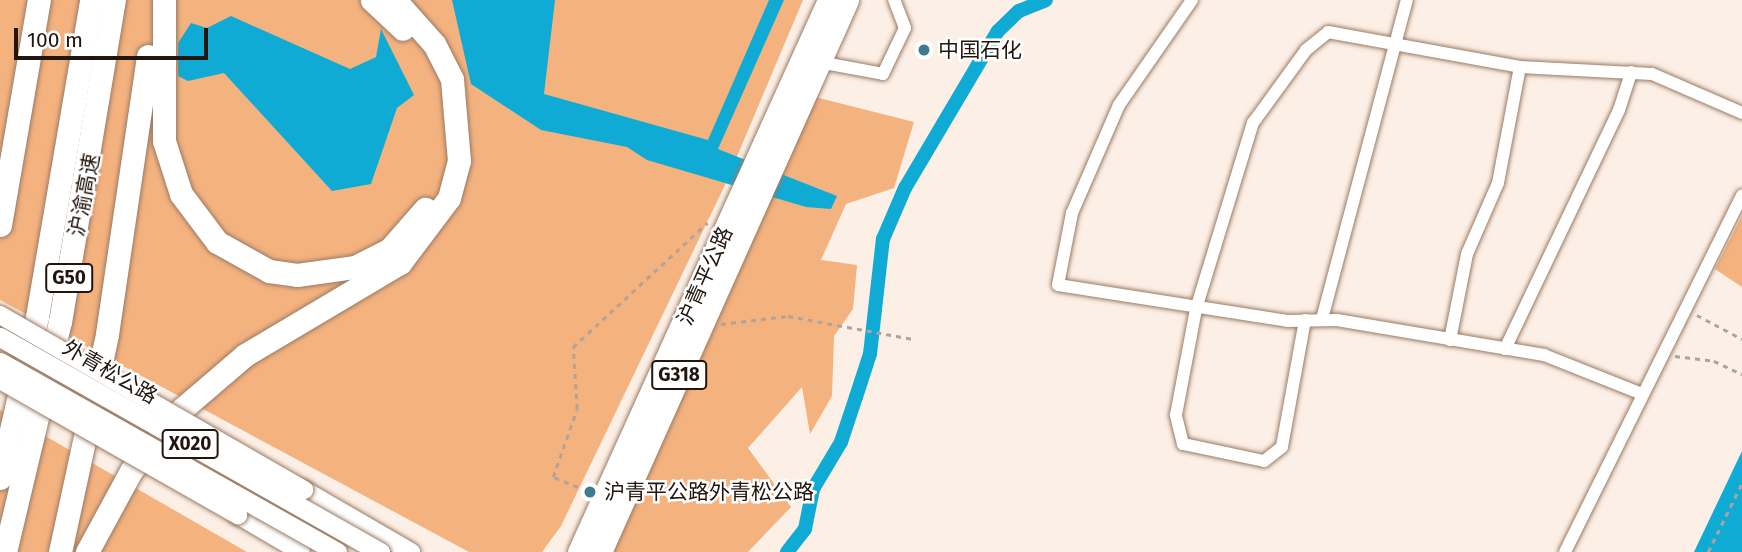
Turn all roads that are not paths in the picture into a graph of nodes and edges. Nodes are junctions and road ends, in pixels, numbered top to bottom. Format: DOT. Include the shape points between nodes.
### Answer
graph roads {
  1 [pos="38,0"];
  2 [pos="91,0"];
  3 [pos="114,0"];
  4 [pos="156,0"];
  5 [pos="164,0"];
  6 [pos="372,0"];
  7 [pos="829,0"];
  8 [pos="847,0"];
  9 [pos="894,0"];
  10 [pos="1192,0"];
  11 [pos="1406,0"];
  12 [pos="401,12"];
  13 [pos="1394,44"];
  14 [pos="819,62"];
  15 [pos="1520,67"];
  16 [pos="1631,72"];
  17 [pos="1742,113"];
  18 [pos="767,157"];
  19 [pos="1742,196"];
  20 [pos="744,202"];
  21 [pos="0,225"];
  22 [pos="1196,309"];
  23 [pos="0,315"];
  24 [pos="1322,319"];
  25 [pos="1305,320"];
  26 [pos="0,337"];
  27 [pos="1450,340"];
  28 [pos="1505,349"];
  29 [pos="0,362"];
  30 [pos="0,380"];
  31 [pos="1642,394"];
  32 [pos="0,478"];
  33 [pos="581,545"];
  34 [pos="5,552"];
  35 [pos="60,552"];
  36 [pos="87,552"];
  37 [pos="301,552"];
  38 [pos="337,552"];
  39 [pos="380,552"];
  40 [pos="411,552"];
  41 [pos="600,552"];
  42 [pos="1565,552"];
  1 -- 21 [label="highway"];
  2 -- 32 [label="highway, 沪渝高速 / G50" via="37,317"];
  3 -- 34 [label="highway, 沪渝高速 / G50" via="63,309"];
  4 -- 35 [label="highway" via="116,281"];
  5 -- 12 [label="highway" via="160,115 181,194 217,242 270,271 298,275 355,267 389,250 415,225 435,191 445,159 445,120 437,83"];
  6 -- 12 [label="highway"];
  7 -- 18 [label="highway, 沪青平公路 / G318"];
  8 -- 14 [label="highway, 沪青平公路 / G318"];
  9 -- 14 [label="street" via="905,28 883,74"];
  10 -- 22 [label="street" via="1119,105 1072,214 1058,285"];
  11 -- 13 [label="street"];
  12 -- 36 [label="highway" via="452,79 460,119 459,161 449,198 427,234 400,263 245,355 182,408 131,471"];
  13 -- 15 [label="street"];
  13 -- 22 [label="street" via="1328,32 1306,50 1253,123"];
  13 -- 24 [label="street"];
  14 -- 18 [label="highway, 沪青平公路 / G318"];
  15 -- 16 [label="street"];
  15 -- 27 [label="street" via="1498,183 1467,254"];
  16 -- 17 [label="street" via="1652,74"];
  16 -- 28 [label="street" via="1619,110"];
  18 -- 20 [label="highway, 沪青平公路 / G318"];
  19 -- 31 [label="street"];
  20 -- 33 [label="highway, 沪青平公路 / G318"];
  20 -- 41 [label="highway, 沪青平公路 / G318" via="705,316"];
  22 -- 25 [label="street"];
  22 -- 25 [label="street" via="1176,415 1183,444 1264,461 1282,447"];
  23 -- 40 [label="main road, bridge"];
  24 -- 25 [label="street"];
  24 -- 27 [label="street"];
  26 -- 39 [label="main road, 外青松公路 / X020, bridge"];
  27 -- 28 [label="street"];
  28 -- 31 [label="street" via="1569,362"];
  29 -- 38 [label="main road, 外青松公路 / X020, bridge"];
  30 -- 37 [label="main road, bridge"];
  31 -- 42 [label="street"];
}
